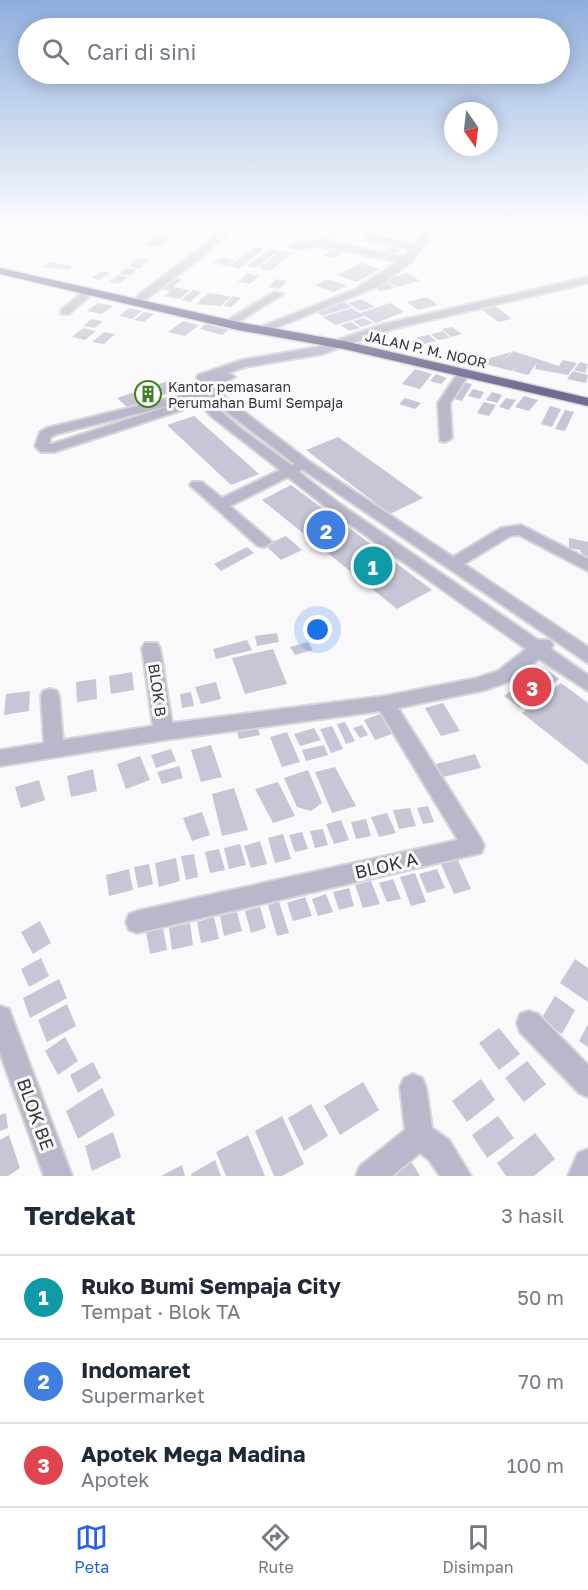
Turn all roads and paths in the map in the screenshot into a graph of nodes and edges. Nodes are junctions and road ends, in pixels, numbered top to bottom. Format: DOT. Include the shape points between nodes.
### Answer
graph roads {
  1 [pos="44,281"];
  2 [pos="61,281"];
  3 [pos="164,281"];
  4 [pos="375,281"];
  5 [pos="584,281"];
  6 [pos="90,291"];
  7 [pos="278,294"];
  8 [pos="118,295"];
  9 [pos="141,298"];
  10 [pos="65,312"];
  11 [pos="234,320"];
  12 [pos="260,328"];
  13 [pos="338,344"];
  14 [pos="464,373"];
  15 [pos="203,390"];
  16 [pos="588,402"];
  17 [pos="446,438"];
  18 [pos="305,465"];
  19 [pos="289,471"];
  20 [pos="197,485"];
  21 [pos="220,505"];
  22 [pos="264,542"];
  23 [pos="453,564"];
  24 [pos="588,566"];
  25 [pos="558,636"];
  26 [pos="151,648"];
  27 [pos="537,649"];
  28 [pos="588,656"];
  29 [pos="588,684"];
  30 [pos="51,696"];
  31 [pos="385,703"];
  32 [pos="164,732"];
  33 [pos="54,751"];
  34 [pos="0,759"];
  35 [pos="137,922"];
  36 [pos="0,1018"];
  37 [pos="529,1023"];
  38 [pos="588,1084"];
  39 [pos="413,1087"];
  40 [pos="419,1136"];
  41 [pos="588,1163"];
  42 [pos="58,1176"];
  43 [pos="370,1176"];
  44 [pos="457,1176"];
  45 [pos="582,1176"];
  1 -- 6 [label="highway, JALAN P. M. NOOR"];
  2 -- 8 [label="highway, JALAN P. M. NOOR"];
  3 -- 9 [label="street"];
  4 -- 12 [label="street" via="361,290"];
  5 -- 13 [label="street" via="388,326"];
  6 -- 8 [label="highway, JALAN P. M. NOOR"];
  6 -- 10 [label="street"];
  7 -- 11 [label="street"];
  8 -- 9 [label="highway, JALAN P. M. NOOR"];
  8 -- 12 [label="highway, JALAN P. M. NOOR"];
  9 -- 11 [label="highway, JALAN P. M. NOOR"];
  11 -- 12 [label="highway, JALAN P. M. NOOR"];
  12 -- 13 [label="highway, JALAN P. M. NOOR"];
  13 -- 14 [label="highway, JALAN P. M. NOOR"];
  13 -- 15 [label="street" via="219,370 206,375"];
  14 -- 16 [label="highway, JALAN P. M. NOOR"];
  14 -- 17 [label="street" via="444,403"];
  15 -- 15 [label="street" via="54,448 42,446 45,435 52,431"];
  15 -- 18 [label="street" via="213,392"];
  15 -- 19 [label="street" via="217,414"];
  18 -- 19 [label="street"];
  18 -- 23 [label="street"];
  19 -- 21 [label="street"];
  19 -- 27 [label="street" via="334,507"];
  20 -- 21 [label="street"];
  21 -- 22 [label="street"];
  23 -- 24 [label="street" via="506,531 521,530"];
  23 -- 25 [label="street"];
  25 -- 27 [label="street"];
  25 -- 28 [label="street"];
  26 -- 32 [label="street, BLOK B"];
  27 -- 29 [label="street"];
  27 -- 31 [label="street" via="504,676 480,685"];
  30 -- 33 [label="street"];
  31 -- 32 [label="street"];
  31 -- 35 [label="street, BLOK A" via="472,846"];
  32 -- 33 [label="street"];
  33 -- 34 [label="street"];
  36 -- 42 [label="street, BLOK BE"];
  37 -- 38 [label="street"];
  39 -- 40 [label="street"];
  40 -- 43 [label="street"];
  40 -- 44 [label="street" via="439,1150"];
  41 -- 45 [label="street"];
}
